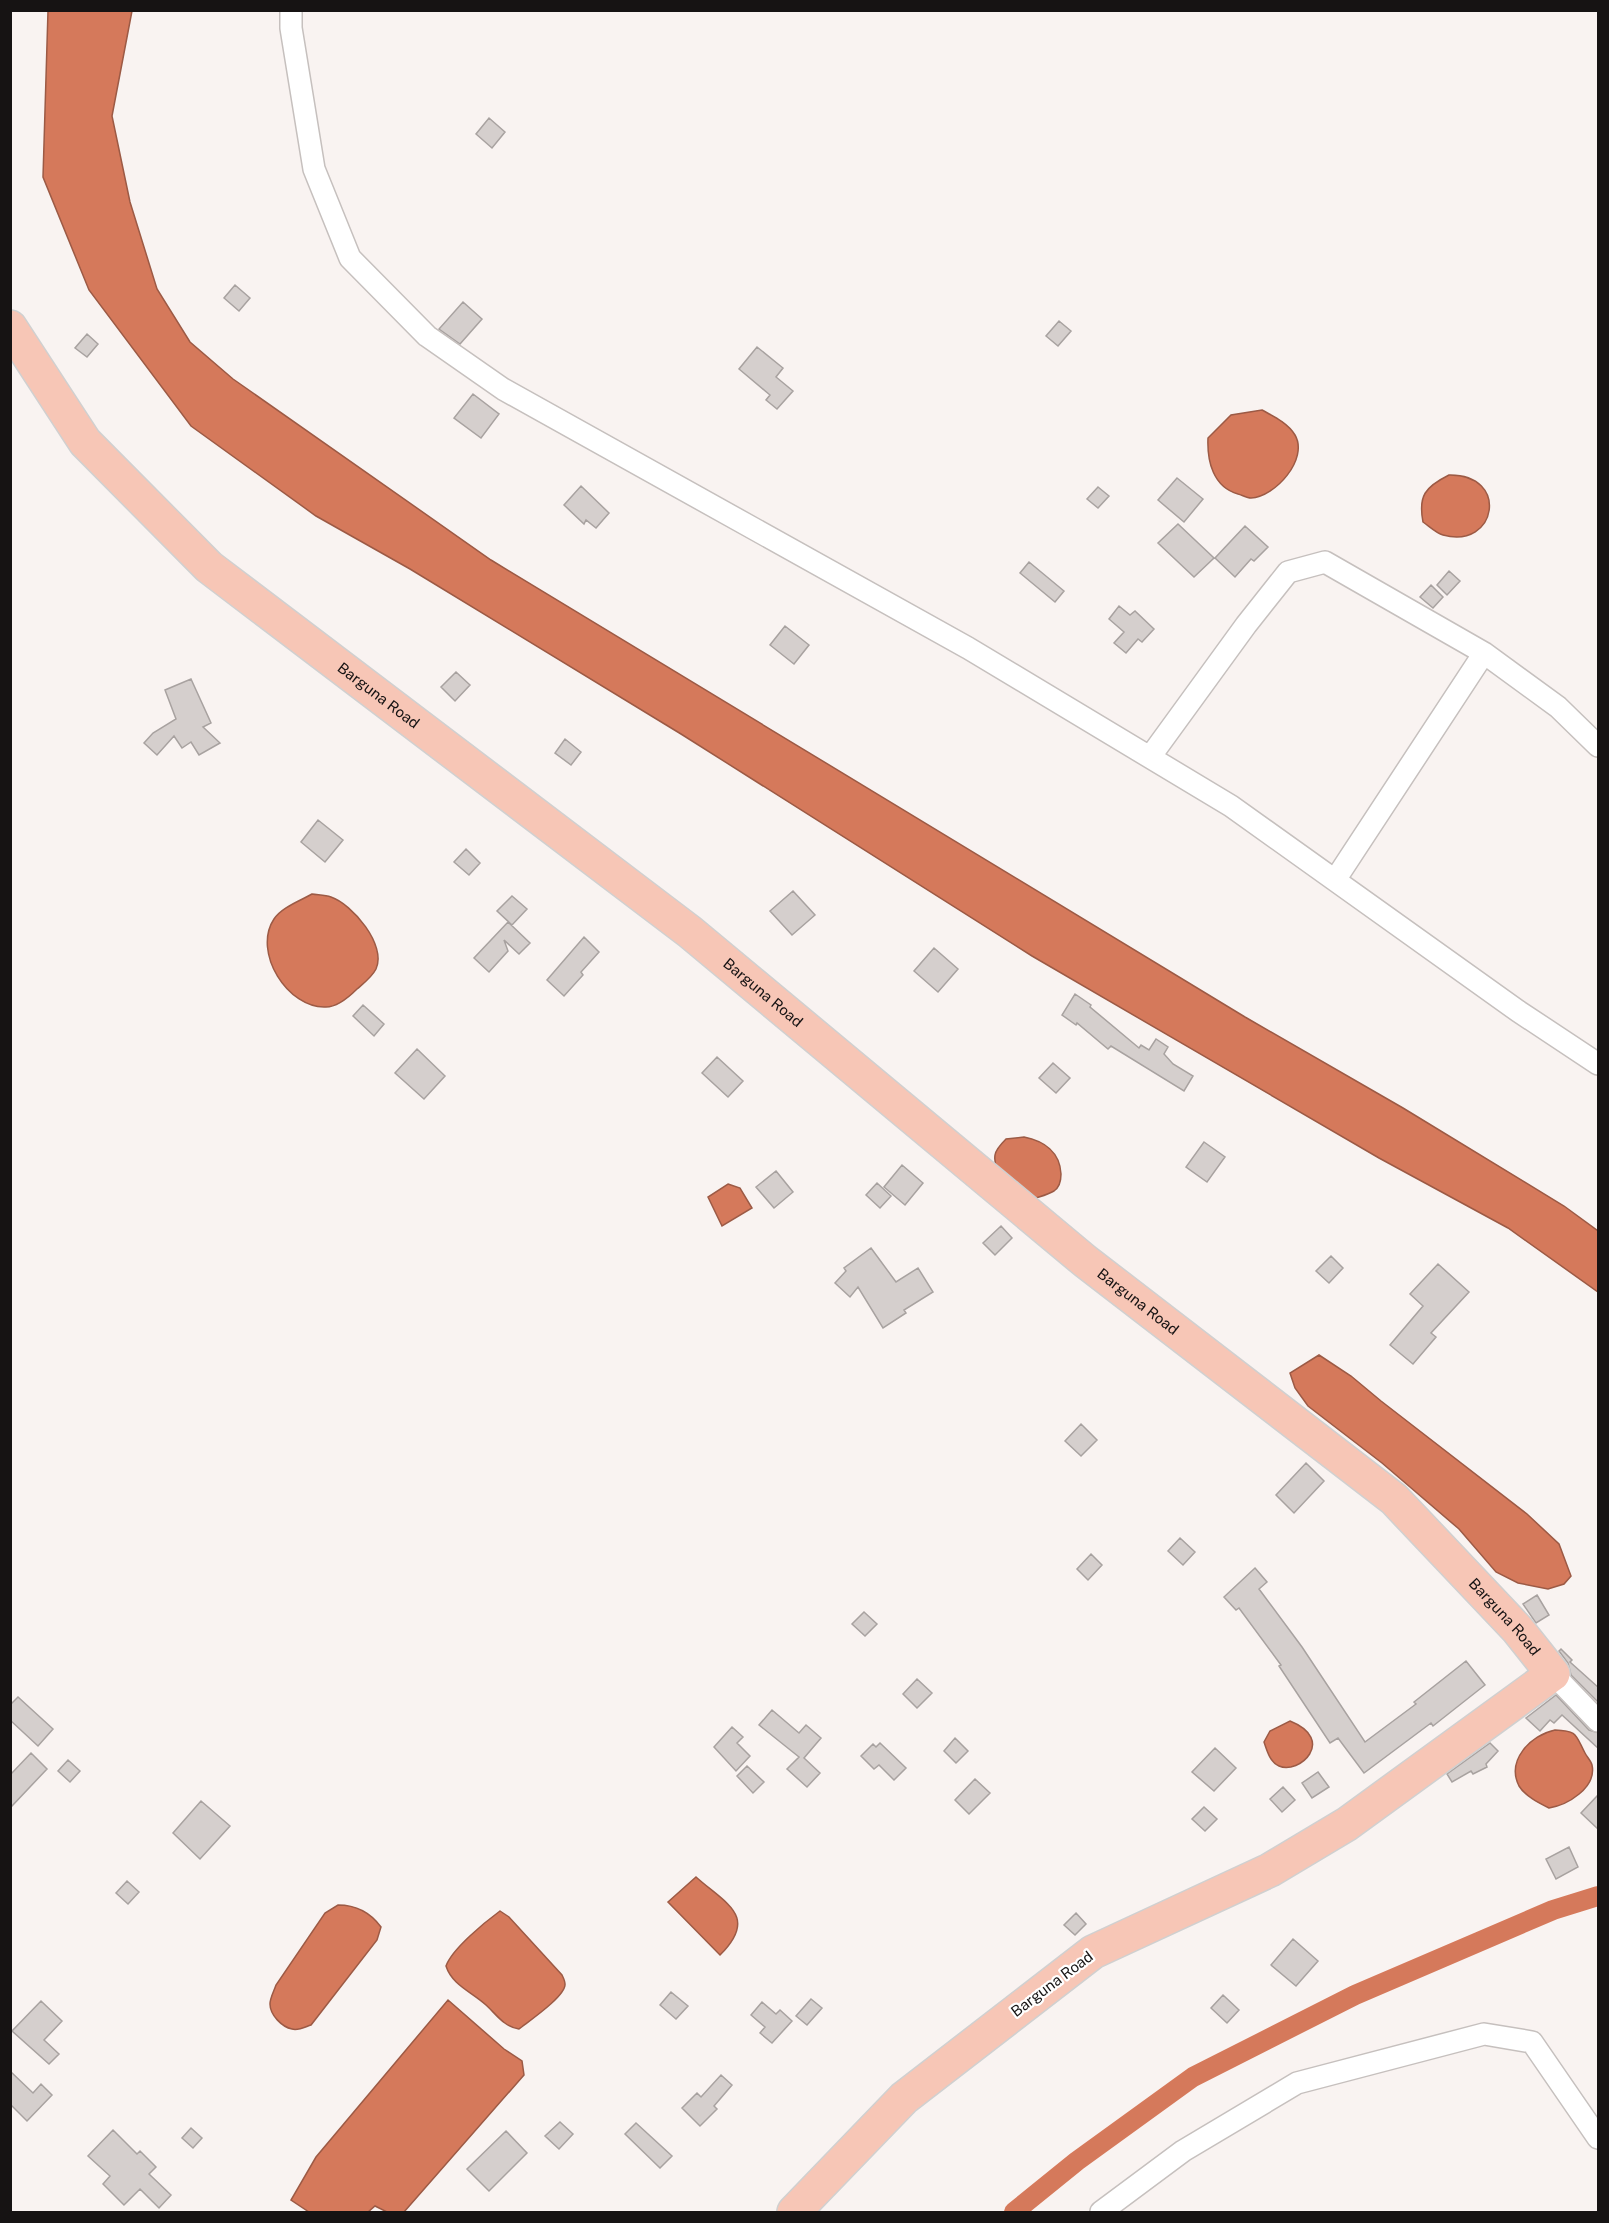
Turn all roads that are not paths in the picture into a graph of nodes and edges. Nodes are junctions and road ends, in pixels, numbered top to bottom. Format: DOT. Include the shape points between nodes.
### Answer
graph roads {
  1 [pos="291,10"];
  2 [pos="10,327"];
  3 [pos="1484,653"];
  4 [pos="1599,746"];
  5 [pos="1150,757"];
  6 [pos="1335,880"];
  7 [pos="1599,1064"];
  8 [pos="1553,1674"];
  9 [pos="1599,1720"];
  10 [pos="1599,2138"];
  11 [pos="794,2212"];
  12 [pos="1101,2212"];
  1 -- 5 [label="street" via="314,169 350,258 427,336 504,389 968,648"];
  2 -- 8 [label="main road, Barguna Road" via="85,442 208,567 690,932 1085,1261 1394,1499 1518,1630"];
  3 -- 4 [label="street" via="1558,707"];
  3 -- 5 [label="street" via="1324,562 1288,572"];
  3 -- 6 [label="street"];
  5 -- 6 [label="street" via="1231,806"];
  6 -- 7 [label="street"];
  8 -- 9 [label="street"];
  8 -- 11 [label="main road, Barguna Road" via="1347,1824 1270,1870 1093,1952 904,2098"];
  10 -- 12 [label="street" via="1532,2042 1484,2034 1298,2083 1183,2151"];
}
